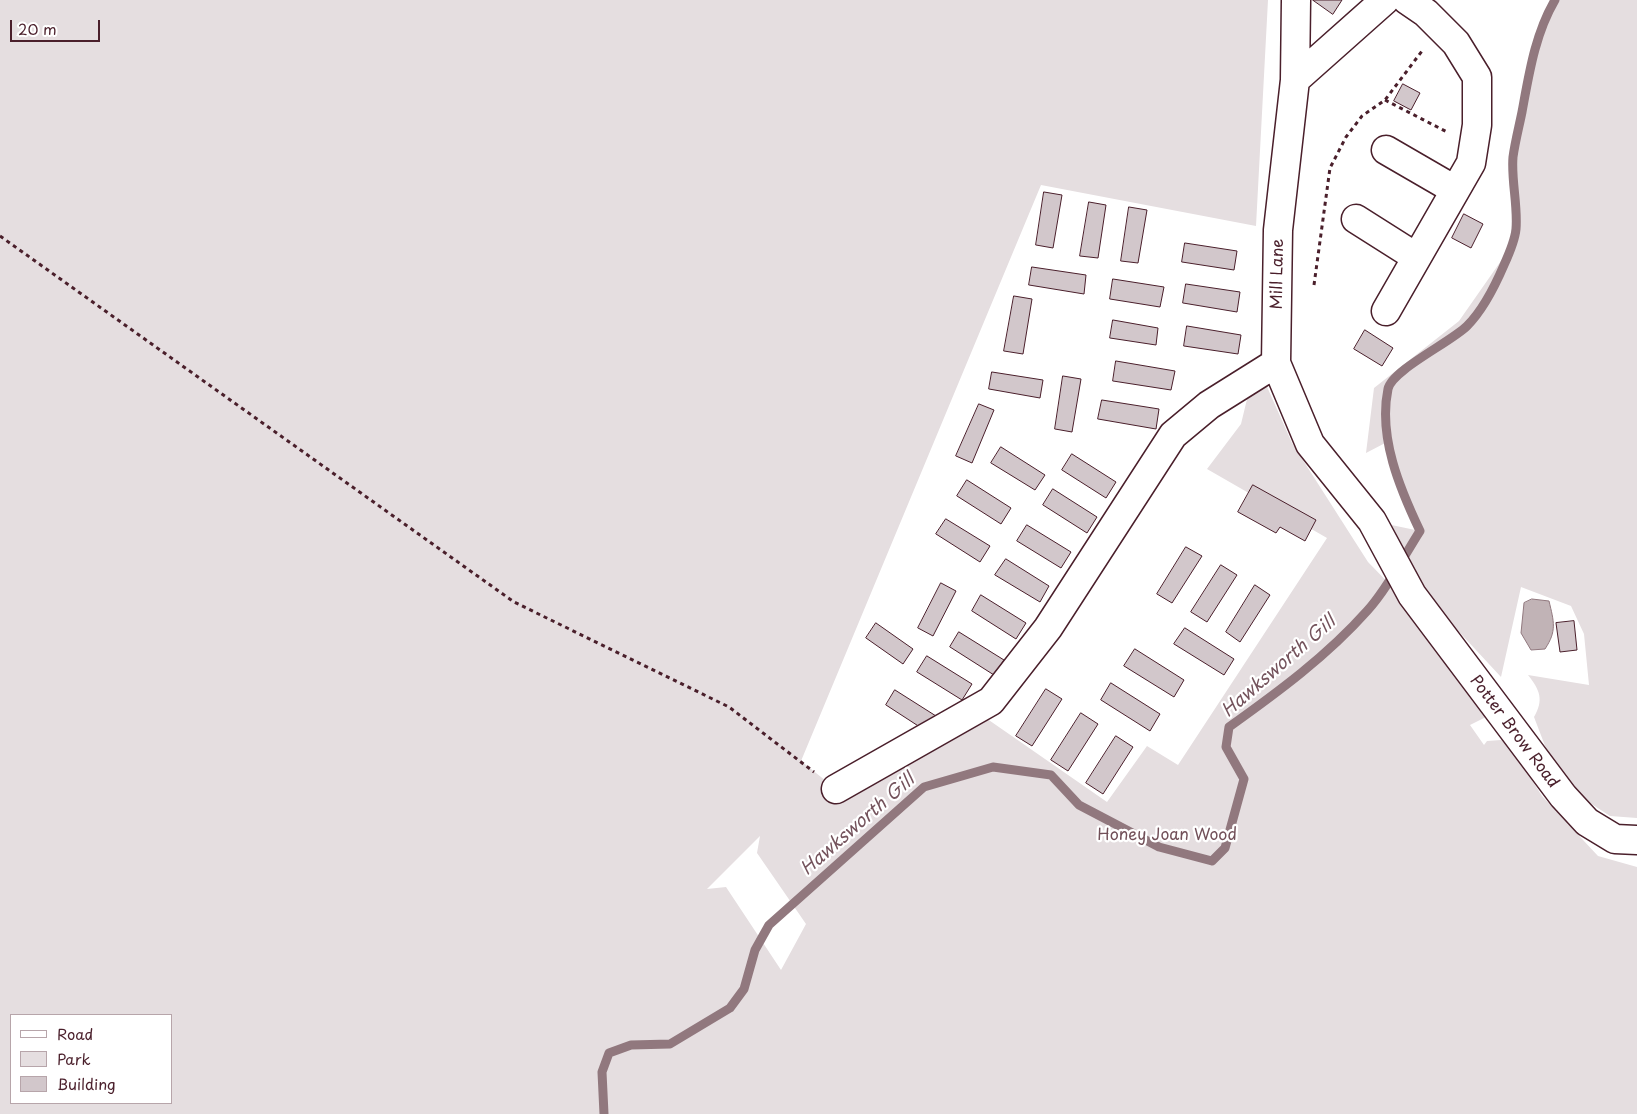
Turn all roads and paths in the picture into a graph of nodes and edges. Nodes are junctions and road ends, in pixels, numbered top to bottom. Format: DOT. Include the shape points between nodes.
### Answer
graph roads {
  1 [pos="1296,0"];
  2 [pos="1384,0"];
  3 [pos="1407,0"];
  4 [pos="1295,80"];
  5 [pos="1385,100"];
  6 [pos="1474,146"];
  7 [pos="1386,150"];
  8 [pos="1455,190"];
  9 [pos="1356,219"];
  10 [pos="0,236"];
  11 [pos="1416,258"];
  12 [pos="1386,311"];
  13 [pos="1276,363"];
  14 [pos="1372,521"];
  15 [pos="836,789"];
  16 [pos="1637,840"];
  1 -- 4 [label="street, Mill Lane"];
  2 -- 4 [label="street"];
  3 -- 6 [label="street" via="1426,13 1456,43 1477,77"];
  4 -- 13 [label="street, Mill Lane" via="1278,230"];
  5 -- 6 [label="path"];
  6 -- 8 [label="street" via="1471,163"];
  7 -- 8 [label="street"];
  8 -- 11 [label="street"];
  9 -- 11 [label="street"];
  10 -- 15 [label="path" via="514,602 729,707"];
  11 -- 12 [label="street"];
  13 -- 14 [label="street, Mill Lane" via="1310,444"];
  13 -- 15 [label="street" via="1209,405 1173,435 1048,628 991,701"];
  14 -- 16 [label="street, Potter Brow Road" via="1412,595 1562,796 1587,822 1615,839"];
}
